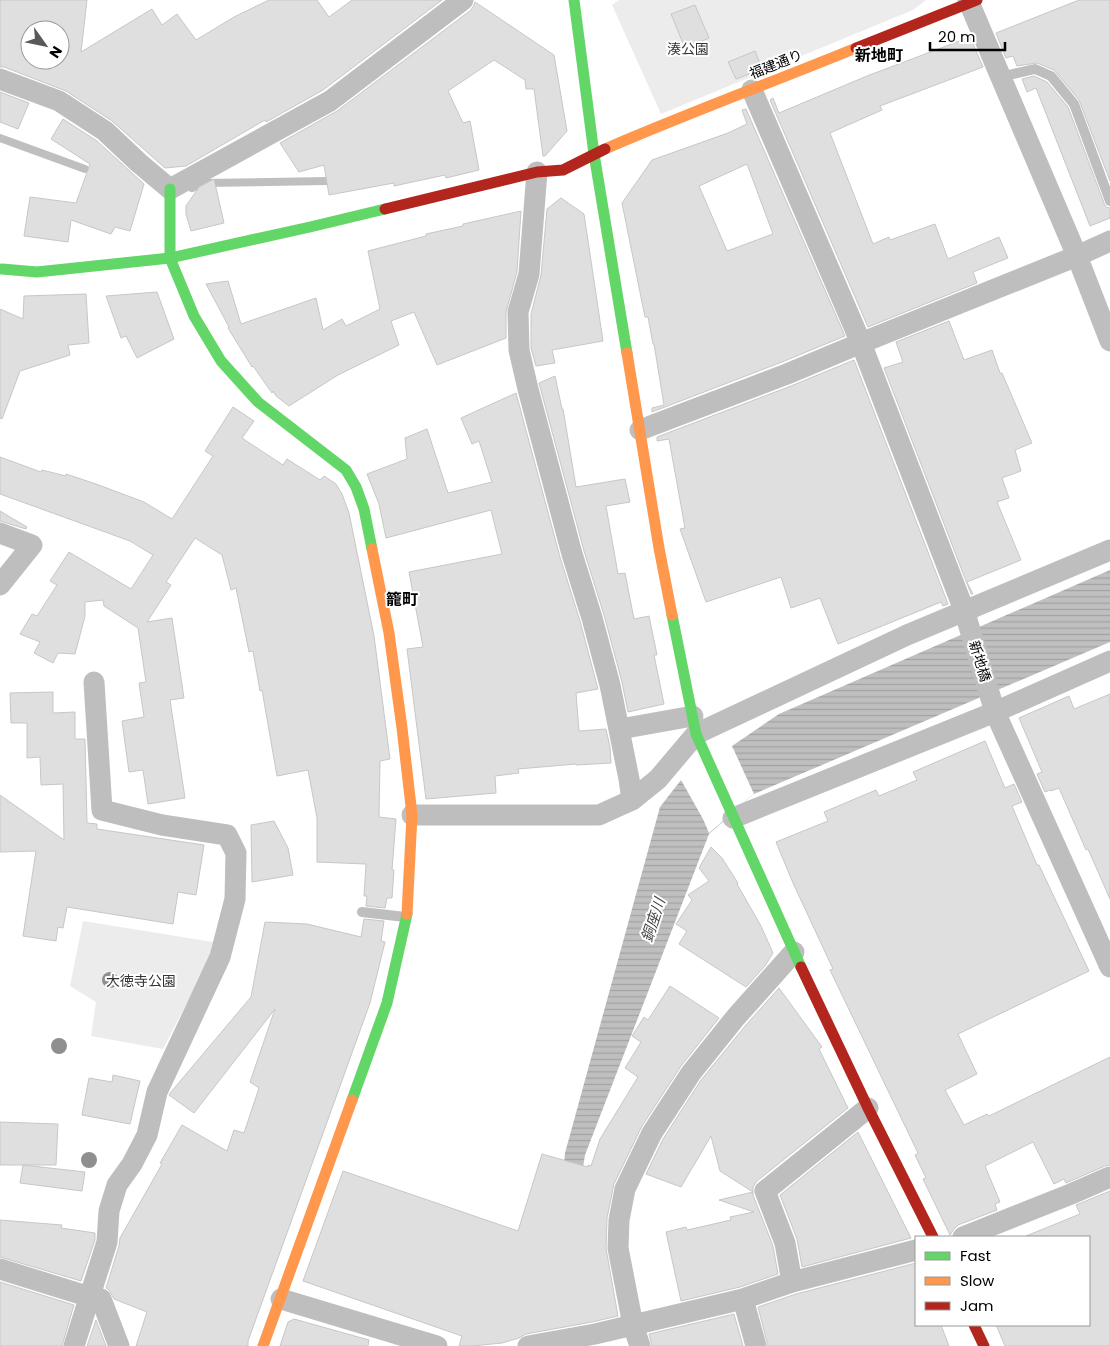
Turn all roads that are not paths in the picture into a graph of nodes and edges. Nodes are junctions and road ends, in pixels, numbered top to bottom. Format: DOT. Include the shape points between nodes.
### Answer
graph roads {
  1 [pos="463,0"];
  2 [pos="574,0"];
  3 [pos="971,1"];
  4 [pos="1000,77"];
  5 [pos="0,80"];
  6 [pos="752,90"];
  7 [pos="594,154"];
  8 [pos="537,172"];
  9 [pos="170,189"];
  10 [pos="1110,201"];
  11 [pos="1110,242"];
  12 [pos="1077,256"];
  13 [pos="170,258"];
  14 [pos="1,269"];
  15 [pos="1110,341"];
  16 [pos="861,343"];
  17 [pos="640,430"];
  18 [pos="0,533"];
  19 [pos="1110,550"];
  20 [pos="2,579"];
  21 [pos="964,610"];
  22 [pos="1110,662"];
  23 [pos="94,682"];
  24 [pos="995,712"];
  25 [pos="694,725"];
  26 [pos="620,729"];
  27 [pos="632,800"];
  28 [pos="412,815"];
  29 [pos="733,818"];
  30 [pos="362,912"];
  31 [pos="407,917"];
  32 [pos="794,952"];
  33 [pos="1110,967"];
  34 [pos="868,1108"];
  35 [pos="1110,1177"];
  36 [pos="932,1236"];
  37 [pos="965,1236"];
  38 [pos="915,1250"];
  39 [pos="0,1268"];
  40 [pos="792,1282"];
  41 [pos="90,1297"];
  42 [pos="281,1299"];
  43 [pos="743,1299"];
  44 [pos="633,1325"];
  45 [pos="974,1326"];
  46 [pos="597,1340"];
  47 [pos="74,1346"];
  48 [pos="119,1346"];
  49 [pos="263,1346"];
  50 [pos="437,1346"];
  51 [pos="528,1346"];
  52 [pos="640,1346"];
  53 [pos="756,1346"];
  54 [pos="984,1346"];
  1 -- 9 [label="street" via="330,101"];
  2 -- 7 [label="street"];
  3 -- 4 [label="street"];
  3 -- 6 [label="street, 福建通り"];
  4 -- 10 [label="lane" via="1035,69 1051,76 1074,104"];
  4 -- 12 [label="street"];
  5 -- 9 [label="street" via="58,101 105,131"];
  6 -- 7 [label="street, 福建通り"];
  6 -- 16 [label="street, 新地橋"];
  7 -- 8 [label="street, 福建通り" via="563,170"];
  7 -- 17 [label="street"];
  8 -- 13 [label="street, 福建通り"];
  8 -- 26 [label="street" via="529,274 518,312 519,350"];
  9 -- 13 [label="street"];
  11 -- 12 [label="street"];
  12 -- 15 [label="street"];
  12 -- 16 [label="street"];
  13 -- 14 [label="street, 福建通り" via="37,272"];
  13 -- 28 [label="street" via="194,316 222,361 258,402 346,470 356,487 364,509 389,633"];
  16 -- 17 [label="street"];
  16 -- 21 [label="street, 新地橋"];
  17 -- 25 [label="street" via="659,548"];
  18 -- 20 [label="street" via="32,545"];
  19 -- 21 [label="street"];
  21 -- 24 [label="street, 新地橋"];
  21 -- 25 [label="street"];
  22 -- 24 [label="street"];
  23 -- 41 [label="street" via="102,810 162,825 227,834 236,852 235,899 220,957 157,1092 147,1135 117,1185 109,1212 106,1242"];
  24 -- 29 [label="street"];
  24 -- 33 [label="street, 新地橋"];
  25 -- 26 [label="street"];
  25 -- 27 [label="street" via="658,779"];
  25 -- 29 [label="street"];
  26 -- 27 [label="street"];
  27 -- 28 [label="street" via="599,815"];
  28 -- 31 [label="street"];
  29 -- 32 [label="street"];
  30 -- 31 [label="lane"];
  31 -- 42 [label="street" via="387,1003"];
  32 -- 34 [label="street"];
  32 -- 44 [label="street" via="736,1016 692,1073 652,1133 625,1189 618,1248"];
  34 -- 36 [label="street"];
  34 -- 40 [label="street" via="765,1191 785,1243"];
  35 -- 37 [label="street"];
  38 -- 40 [label="street"];
  39 -- 41 [label="street"];
  40 -- 43 [label="street"];
  41 -- 47 [label="street"];
  41 -- 48 [label="street" via="102,1299"];
  42 -- 49 [label="street"];
  42 -- 50 [label="street"];
  43 -- 44 [label="street"];
  43 -- 53 [label="street"];
  44 -- 46 [label="street"];
  44 -- 52 [label="street"];
  45 -- 54 [label="street"];
  46 -- 51 [label="street"];
}
